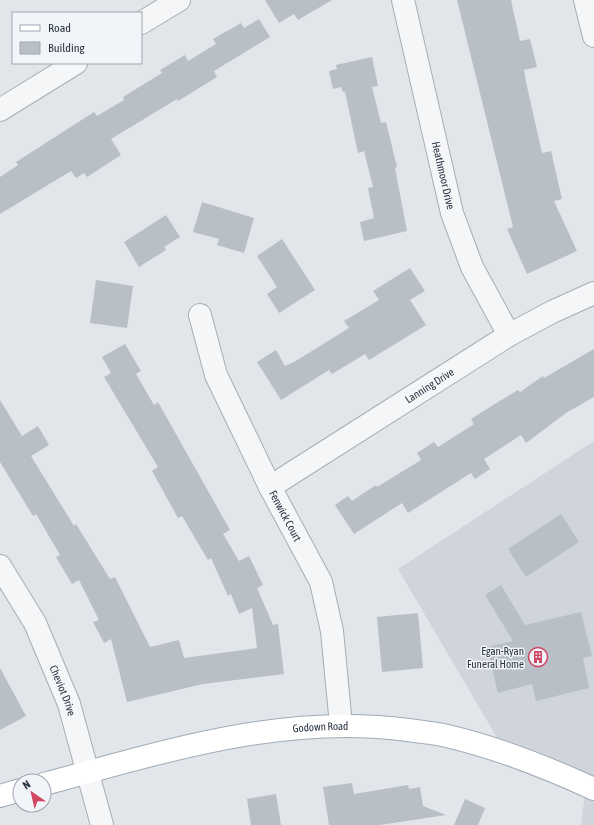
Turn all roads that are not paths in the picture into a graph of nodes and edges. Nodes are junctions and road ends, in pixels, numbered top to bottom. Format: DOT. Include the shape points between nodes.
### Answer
graph roads {
  1 [pos="179,0"];
  2 [pos="585,0"];
  3 [pos="404,3"];
  4 [pos="142,22"];
  5 [pos="594,36"];
  6 [pos="74,64"];
  7 [pos="0,110"];
  8 [pos="594,293"];
  9 [pos="200,315"];
  10 [pos="509,335"];
  11 [pos="270,487"];
  12 [pos="0,566"];
  13 [pos="341,725"];
  14 [pos="88,772"];
  15 [pos="52,782"];
  16 [pos="594,789"];
  17 [pos="12,792"];
  18 [pos="0,796"];
  19 [pos="102,825"];
  1 -- 4 [label="street"];
  2 -- 5 [label="street"];
  3 -- 10 [label="street, Heathmoor Drive" via="452,213 472,267"];
  6 -- 7 [label="street"];
  8 -- 10 [label="street, Lanning Drive"];
  9 -- 11 [label="street, Fenwick Court" via="216,376"];
  10 -- 11 [label="street, Lanning Drive"];
  11 -- 13 [label="street, Fenwick Court" via="321,582 332,631"];
  12 -- 14 [label="street, Cheviot Drive" via="38,630 69,704"];
  13 -- 14 [label="main road, Godown Road" via="252,733"];
  13 -- 16 [label="main road, Godown Road" via="395,728 446,735 506,752"];
  14 -- 15 [label="main road, Godown Road"];
  14 -- 19 [label="street, Cheviot Drive"];
  17 -- 18 [label="main road"];
}
